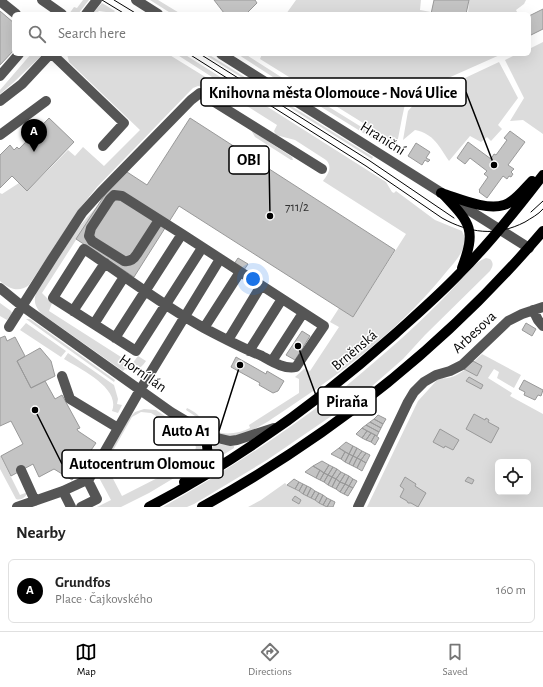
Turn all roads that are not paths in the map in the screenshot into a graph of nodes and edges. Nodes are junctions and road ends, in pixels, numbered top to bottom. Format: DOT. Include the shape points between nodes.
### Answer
graph roads {
  1 [pos="42,0"];
  2 [pos="98,0"];
  3 [pos="136,0"];
  4 [pos="0,1"];
  5 [pos="14,12"];
  6 [pos="59,12"];
  7 [pos="88,12"];
  8 [pos="155,12"];
  9 [pos="17,56"];
  10 [pos="49,56"];
  11 [pos="53,56"];
  12 [pos="224,56"];
  13 [pos="0,76"];
  14 [pos="46,101"];
  15 [pos="0,102"];
  16 [pos="0,135"];
  17 [pos="103,146"];
  18 [pos="322,170"];
  19 [pos="543,170"];
  20 [pos="543,175"];
  21 [pos="441,193"];
  22 [pos="159,220"];
  23 [pos="499,230"];
  24 [pos="543,231"];
  25 [pos="182,234"];
  26 [pos="202,248"];
  27 [pos="529,248"];
  28 [pos="220,259"];
  29 [pos="104,263"];
  30 [pos="240,272"];
  31 [pos="460,274"];
  32 [pos="124,277"];
  33 [pos="261,286"];
  34 [pos="0,288"];
  35 [pos="146,291"];
  36 [pos="282,299"];
  37 [pos="166,305"];
  38 [pos="22,306"];
  39 [pos="538,308"];
  40 [pos="73,311"];
  41 [pos="303,313"];
  42 [pos="184,316"];
  43 [pos="94,324"];
  44 [pos="543,326"];
  45 [pos="9,327"];
  46 [pos="204,328"];
  47 [pos="115,338"];
  48 [pos="228,340"];
  49 [pos="250,351"];
  50 [pos="272,361"];
  51 [pos="62,376"];
  52 [pos="140,390"];
  53 [pos="281,425"];
  54 [pos="118,428"];
  55 [pos="200,431"];
  56 [pos="21,470"];
  57 [pos="88,481"];
  58 [pos="63,491"];
  59 [pos="164,499"];
  60 [pos="38,502"];
  61 [pos="17,507"];
  62 [pos="72,507"];
  63 [pos="81,507"];
  64 [pos="149,507"];
  65 [pos="202,507"];
  66 [pos="358,507"];
  1 -- 6 [label="street"];
  2 -- 7 [label="street"];
  3 -- 8 [label="street"];
  4 -- 5 [label="street"];
  9 -- 13 [label="street"];
  10 -- 15 [label="street"];
  11 -- 17 [label="street" via="124,123"];
  12 -- 21 [label="street, Hraniční"];
  14 -- 16 [label="street"];
  18 -- 38 [label="street" via="200,93 190,100 89,205"];
  19 -- 21 [label="main road" via="515,198 504,205 479,204"];
  20 -- 23 [label="main road, Brněnská"];
  21 -- 23 [label="street, Hraniční"];
  21 -- 31 [label="main road" via="463,216 470,230 470,242"];
  22 -- 22 [label="street" via="116,194 98,216 89,231 89,236 92,241 124,261 130,261"];
  22 -- 25 [label="street"];
  23 -- 27 [label="street, Hraniční"];
  23 -- 31 [label="main road, Brněnská"];
  24 -- 27 [label="main road"];
  25 -- 26 [label="street"];
  25 -- 35 [label="street"];
  26 -- 28 [label="street"];
  26 -- 37 [label="street"];
  27 -- 65 [label="main road" via="473,307 388,382 289,455"];
  28 -- 30 [label="street"];
  28 -- 42 [label="street"];
  29 -- 32 [label="street"];
  29 -- 40 [label="street"];
  29 -- 40 [label="street" via="84,249 52,298"];
  30 -- 33 [label="street"];
  30 -- 46 [label="street"];
  31 -- 53 [label="main road, Brněnská" via="338,383"];
  32 -- 35 [label="street"];
  32 -- 43 [label="street"];
  33 -- 36 [label="street"];
  33 -- 48 [label="street"];
  34 -- 38 [label="street, Horní lán"];
  35 -- 37 [label="street"];
  35 -- 47 [label="street"];
  36 -- 41 [label="street"];
  36 -- 49 [label="street"];
  37 -- 42 [label="street"];
  37 -- 47 [label="street" via="136,351"];
  38 -- 45 [label="street"];
  38 -- 52 [label="street, Horní lán"];
  39 -- 44 [label="street" via="538,320"];
  39 -- 66 [label="street, Arbesova" via="508,321 462,365 432,377 416,389"];
  40 -- 43 [label="street"];
  41 -- 50 [label="street"];
  41 -- 50 [label="street" via="324,326 296,367 290,368"];
  42 -- 46 [label="street"];
  42 -- 52 [label="street"];
  43 -- 47 [label="street"];
  46 -- 48 [label="street"];
  48 -- 49 [label="street"];
  49 -- 50 [label="street"];
  51 -- 54 [label="street" via="70,399"];
  52 -- 54 [label="street"];
  52 -- 55 [label="street, Horní lán"];
  53 -- 55 [label="street, Horní lán" via="238,440 221,440"];
  53 -- 59 [label="main road, Brněnská" via="234,458"];
  54 -- 57 [label="street"];
  55 -- 59 [label="main road" via="208,444 206,460"];
  56 -- 60 [label="street"];
  57 -- 58 [label="street"];
  57 -- 63 [label="street" via="97,499"];
  58 -- 60 [label="street"];
  58 -- 62 [label="street"];
  59 -- 64 [label="main road, Brněnská"];
  60 -- 61 [label="street"];
}
